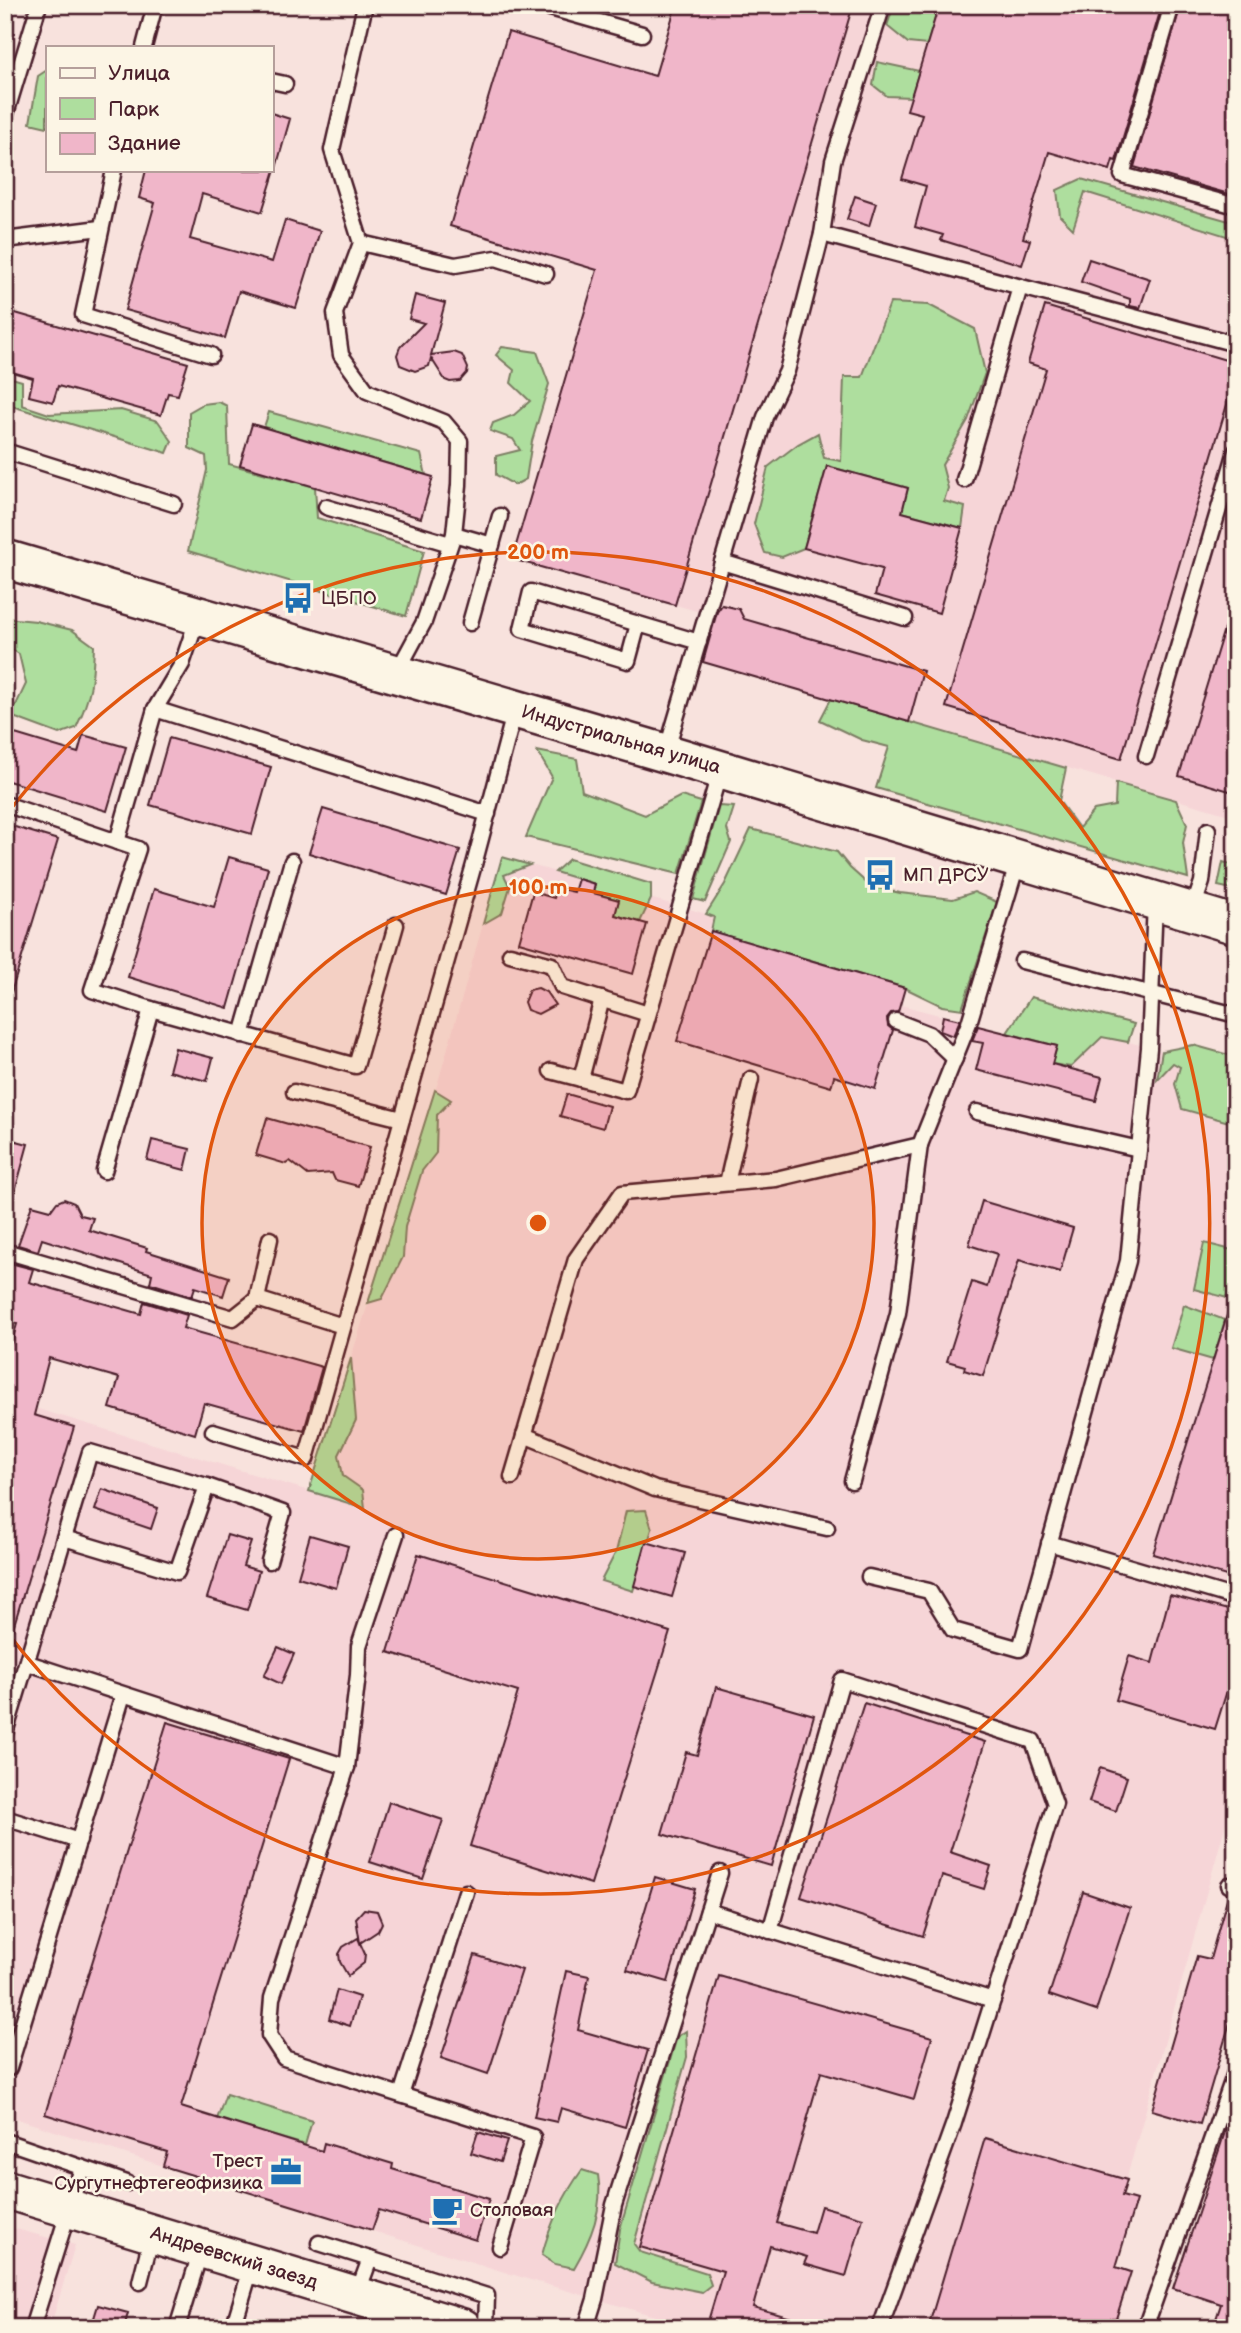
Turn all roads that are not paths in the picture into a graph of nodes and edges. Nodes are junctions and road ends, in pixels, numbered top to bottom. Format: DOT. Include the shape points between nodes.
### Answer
graph roads {
  1 [pos="38,5"];
  2 [pos="155,5"];
  3 [pos="365,5"];
  4 [pos="540,5"];
  5 [pos="883,5"];
  6 [pos="1172,5"];
  7 [pos="642,34"];
  8 [pos="144,46"];
  9 [pos="10,83"];
  10 [pos="5,117"];
  11 [pos="114,172"];
  12 [pos="1236,206"];
  13 [pos="100,228"];
  14 [pos="822,234"];
  15 [pos="5,240"];
  16 [pos="361,243"];
  17 [pos="546,274"];
  18 [pos="1020,287"];
  19 [pos="1236,344"];
  20 [pos="211,355"];
  21 [pos="5,451"];
  22 [pos="1236,451"];
  23 [pos="964,480"];
  24 [pos="174,504"];
  25 [pos="326,507"];
  26 [pos="500,516"];
  27 [pos="452,539"];
  28 [pos="492,545"];
  29 [pos="5,559"];
  30 [pos="722,562"];
  31 [pos="198,615"];
  32 [pos="905,618"];
  33 [pos="470,623"];
  34 [pos="638,624"];
  35 [pos="699,642"];
  36 [pos="396,674"];
  37 [pos="155,709"];
  38 [pos="515,709"];
  39 [pos="666,753"];
  40 [pos="1146,756"];
  41 [pos="720,769"];
  42 [pos="5,804"];
  43 [pos="488,814"];
  44 [pos="1208,830"];
  45 [pos="117,842"];
  46 [pos="1019,859"];
  47 [pos="292,861"];
  48 [pos="1155,901"];
  49 [pos="1191,912"];
  50 [pos="396,925"];
  51 [pos="1236,925"];
  52 [pos="510,954"];
  53 [pos="1022,961"];
  54 [pos="1151,993"];
  55 [pos="602,999"];
  56 [pos="152,1009"];
  57 [pos="648,1014"];
  58 [pos="1236,1015"];
  59 [pos="896,1021"];
  60 [pos="242,1035"];
  61 [pos="955,1059"];
  62 [pos="551,1071"];
  63 [pos="580,1079"];
  64 [pos="751,1079"];
  65 [pos="294,1093"];
  66 [pos="977,1112"];
  67 [pos="402,1119"];
  68 [pos="920,1145"];
  69 [pos="1139,1149"];
  70 [pos="104,1171"];
  71 [pos="727,1183"];
  72 [pos="270,1240"];
  73 [pos="5,1251"];
  74 [pos="257,1299"];
  75 [pos="343,1325"];
  76 [pos="213,1431"];
  77 [pos="524,1435"];
  78 [pos="512,1477"];
  79 [pos="852,1481"];
  80 [pos="206,1486"];
  81 [pos="827,1528"];
  82 [pos="396,1535"];
  83 [pos="64,1538"];
  84 [pos="1049,1543"];
  85 [pos="269,1561"];
  86 [pos="869,1577"];
  87 [pos="1236,1598"];
  88 [pos="28,1663"];
  89 [pos="123,1695"];
  90 [pos="5,1734"];
  91 [pos="347,1766"];
  92 [pos="5,1818"];
  93 [pos="79,1841"];
  94 [pos="720,1873"];
  95 [pos="466,1892"];
  96 [pos="708,1911"];
  97 [pos="771,1931"];
  98 [pos="993,2000"];
  99 [pos="9,2068"];
  100 [pos="1235,2072"];
  101 [pos="401,2095"];
  102 [pos="5,2141"];
  103 [pos="82,2168"];
  104 [pos="127,2183"];
  105 [pos="5,2189"];
  106 [pos="69,2208"];
  107 [pos="153,2234"];
  108 [pos="319,2243"];
  109 [pos="500,2247"];
  110 [pos="201,2248"];
  111 [pos="370,2259"];
  112 [pos="252,2264"];
  113 [pos="140,2282"];
  114 [pos="357,2295"];
  115 [pos="32,2328"];
  116 [pos="177,2328"];
  117 [pos="233,2328"];
  118 [pos="463,2328"];
  119 [pos="486,2328"];
  120 [pos="586,2328"];
  121 [pos="880,2328"];
  122 [pos="1144,2328"];
  1 -- 9 [label="lane"];
  2 -- 8 [label="lane"];
  3 -- 16 [label="lane" via="332,150"];
  4 -- 7 [label="lane"];
  5 -- 14 [label="lane" via="833,161"];
  6 -- 12 [label="lane" via="1122,175"];
  9 -- 10 [label="lane"];
  11 -- 13 [label="lane"];
  13 -- 15 [label="lane"];
  13 -- 20 [label="lane" via="83,315"];
  14 -- 18 [label="lane"];
  14 -- 30 [label="lane" via="787,371 765,417"];
  16 -- 17 [label="lane" via="455,265 496,258"];
  16 -- 27 [label="lane" via="335,313 341,355 367,391 444,422 460,441"];
  18 -- 19 [label="lane"];
  18 -- 23 [label="lane"];
  21 -- 24 [label="lane"];
  22 -- 40 [label="lane"];
  25 -- 27 [label="lane"];
  26 -- 28 [label="lane"];
  27 -- 28 [label="lane"];
  27 -- 36 [label="lane" via="424,622"];
  28 -- 33 [label="lane"];
  29 -- 31 [label="main road, Индустриальная улица"];
  30 -- 32 [label="lane"];
  30 -- 35 [label="lane"];
  31 -- 36 [label="main road, Индустриальная улица"];
  31 -- 37 [label="lane" via="182,664"];
  34 -- 34 [label="lane" via="531,592 522,629 628,661"];
  34 -- 35 [label="lane"];
  35 -- 39 [label="lane"];
  36 -- 38 [label="main road, Индустриальная улица"];
  37 -- 43 [label="lane"];
  37 -- 45 [label="lane"];
  38 -- 39 [label="main road, Индустриальная улица"];
  38 -- 43 [label="lane"];
  39 -- 41 [label="main road, Индустриальная улица"];
  41 -- 46 [label="main road, Индустриальная улица"];
  41 -- 57 [label="lane"];
  42 -- 45 [label="lane"];
  43 -- 67 [label="lane"];
  44 -- 49 [label="lane" via="1202,882"];
  45 -- 56 [label="lane" via="138,849 92,990"];
  46 -- 48 [label="main road, Индустриальная улица"];
  46 -- 61 [label="lane"];
  47 -- 60 [label="lane"];
  48 -- 49 [label="main road, Индустриальная улица"];
  48 -- 54 [label="lane"];
  49 -- 51 [label="main road, Индустриальная улица"];
  50 -- 60 [label="lane" via="356,1066"];
  52 -- 55 [label="lane" via="552,965 562,987"];
  53 -- 54 [label="lane"];
  54 -- 58 [label="lane"];
  54 -- 69 [label="lane"];
  55 -- 57 [label="lane"];
  55 -- 63 [label="lane"];
  56 -- 60 [label="lane"];
  56 -- 70 [label="lane"];
  57 -- 63 [label="lane" via="626,1091"];
  59 -- 61 [label="lane" via="929,1034"];
  61 -- 68 [label="lane"];
  62 -- 63 [label="lane"];
  64 -- 71 [label="lane"];
  65 -- 67 [label="lane"];
  66 -- 69 [label="lane"];
  67 -- 75 [label="lane"];
  68 -- 71 [label="lane" via="776,1179"];
  68 -- 79 [label="lane" via="898,1313"];
  69 -- 84 [label="lane" via="1128,1261"];
  71 -- 77 [label="lane" via="622,1193 576,1259"];
  72 -- 74 [label="lane"];
  73 -- 74 [label="lane" via="233,1318"];
  74 -- 75 [label="lane"];
  75 -- 76 [label="lane" via="306,1459"];
  77 -- 78 [label="lane"];
  77 -- 81 [label="lane" via="655,1489"];
  80 -- 83 [label="lane" via="177,1572"];
  80 -- 83 [label="lane" via="90,1452"];
  80 -- 85 [label="lane" via="283,1513"];
  82 -- 91 [label="lane" via="359,1646"];
  83 -- 88 [label="lane"];
  84 -- 86 [label="lane" via="1020,1649 953,1630 929,1591"];
  84 -- 87 [label="lane"];
  88 -- 89 [label="lane"];
  88 -- 90 [label="lane"];
  89 -- 91 [label="lane"];
  89 -- 93 [label="lane"];
  91 -- 101 [label="lane" via="272,1998 269,2035 284,2057"];
  92 -- 93 [label="lane"];
  93 -- 99 [label="lane"];
  94 -- 96 [label="lane"];
  95 -- 101 [label="lane"];
  96 -- 97 [label="lane"];
  96 -- 120 [label="lane" via="614,2205"];
  97 -- 98 [label="lane"];
  97 -- 98 [label="lane" via="842,1680 1033,1741 1055,1804"];
  98 -- 121 [label="lane"];
  100 -- 122 [label="lane"];
  101 -- 109 [label="lane" via="533,2137"];
  102 -- 103 [label="lane"];
  103 -- 104 [label="lane"];
  103 -- 106 [label="lane"];
  105 -- 106 [label="main road, Андреевский заезд"];
  106 -- 107 [label="main road, Андреевский заезд"];
  106 -- 115 [label="lane"];
  107 -- 110 [label="main road, Андреевский заезд"];
  107 -- 113 [label="lane"];
  108 -- 111 [label="lane"];
  110 -- 112 [label="main road, Андреевский заезд"];
  110 -- 116 [label="lane"];
  111 -- 114 [label="lane"];
  111 -- 119 [label="lane" via="487,2296"];
  112 -- 114 [label="main road, Андреевский заезд"];
  112 -- 117 [label="lane"];
  114 -- 118 [label="main road, Андреевский заезд"];
}
